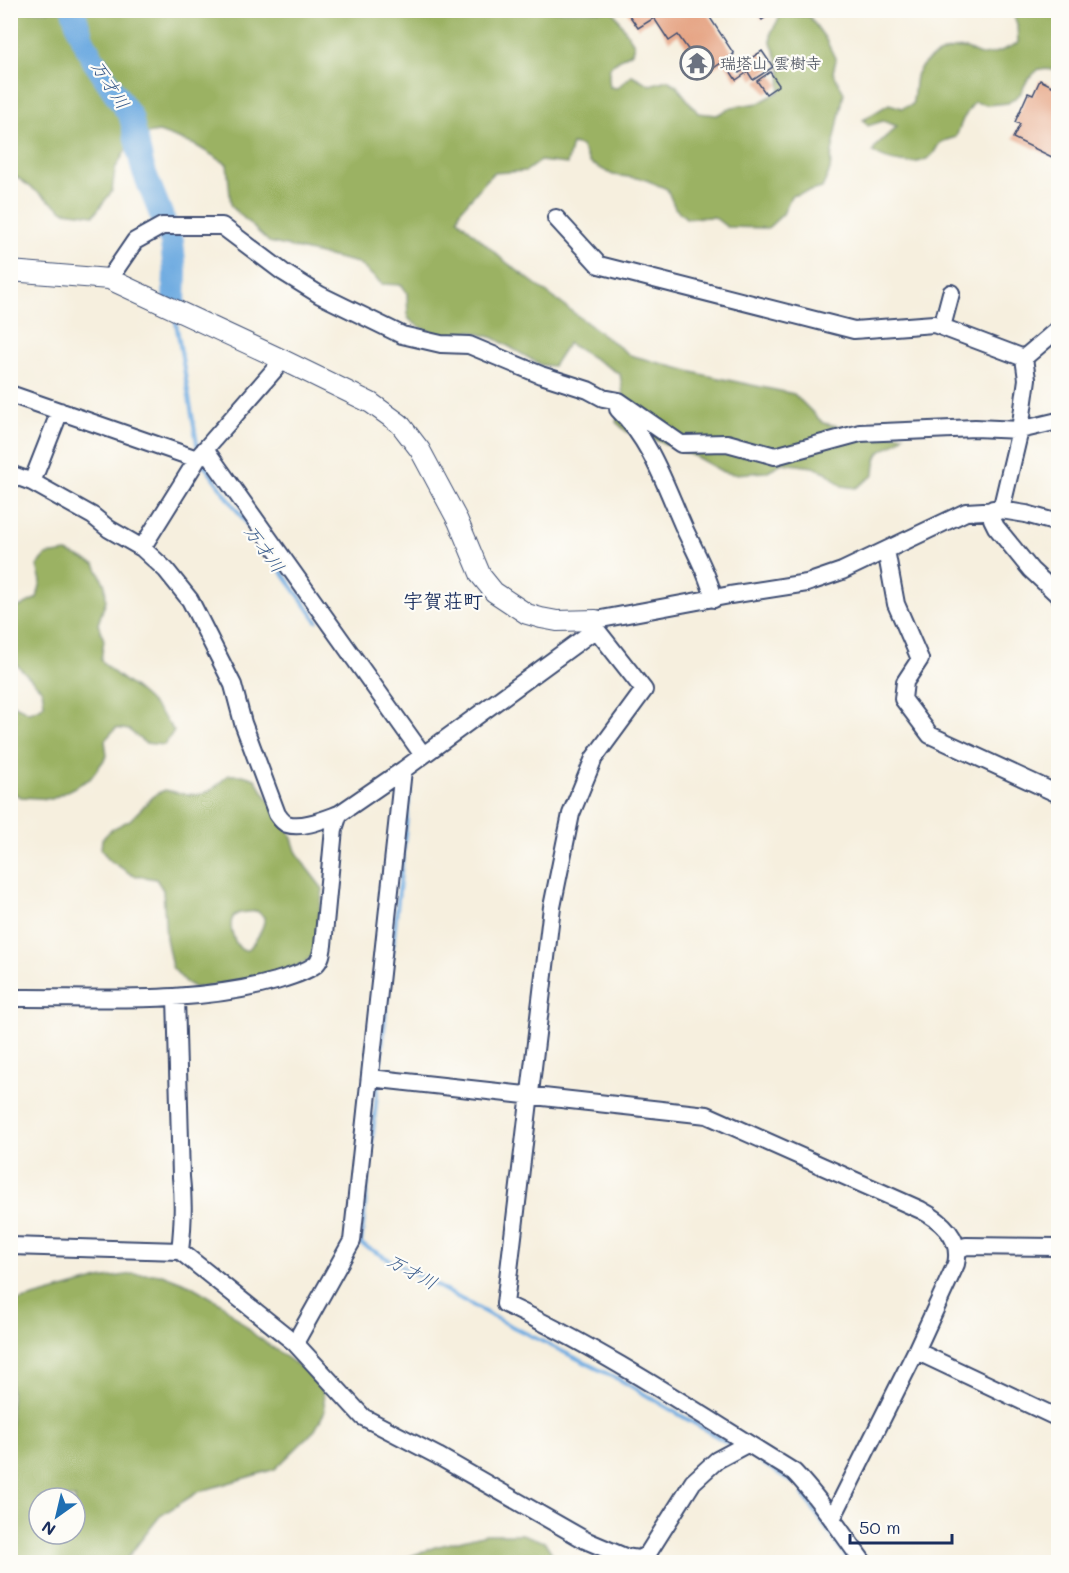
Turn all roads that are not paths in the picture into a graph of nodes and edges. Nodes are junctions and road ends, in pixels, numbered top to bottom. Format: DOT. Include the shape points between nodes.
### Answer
graph roads {
  1 [pos="556,218"];
  2 [pos="10,271"];
  3 [pos="109,279"];
  4 [pos="951,293"];
  5 [pos="942,327"];
  6 [pos="1059,329"];
  7 [pos="1023,358"];
  8 [pos="283,360"];
  9 [pos="10,394"];
  10 [pos="603,398"];
  11 [pos="60,411"];
  12 [pos="1059,421"];
  13 [pos="1020,430"];
  14 [pos="200,456"];
  15 [pos="10,474"];
  16 [pos="32,482"];
  17 [pos="997,509"];
  18 [pos="1059,523"];
  19 [pos="142,548"];
  20 [pos="886,550"];
  21 [pos="1059,594"];
  22 [pos="714,599"];
  23 [pos="596,625"];
  24 [pos="423,755"];
  25 [pos="403,770"];
  26 [pos="1059,794"];
  27 [pos="339,814"];
  28 [pos="176,997"];
  29 [pos="10,998"];
  30 [pos="376,1079"];
  31 [pos="530,1095"];
  32 [pos="10,1246"];
  33 [pos="1059,1247"];
  34 [pos="958,1250"];
  35 [pos="180,1251"];
  36 [pos="296,1343"];
  37 [pos="916,1351"];
  38 [pos="1059,1418"];
  39 [pos="740,1448"];
  40 [pos="832,1519"];
  41 [pos="640,1561"];
  42 [pos="863,1563"];
  1 -- 5 [label="street" via="599,265 854,330 934,324"];
  2 -- 3 [label="street"];
  3 -- 8 [label="street"];
  3 -- 10 [label="street" via="135,241 166,226 222,226 320,295 402,335 441,344 469,345"];
  4 -- 5 [label="street"];
  5 -- 7 [label="street"];
  6 -- 7 [label="street"];
  7 -- 13 [label="street" via="1027,379"];
  8 -- 14 [label="street"];
  8 -- 23 [label="street" via="371,403 400,424 440,487 481,576 503,600 541,618"];
  9 -- 11 [label="street"];
  10 -- 13 [label="street" via="619,400 681,444 727,443 775,456 860,434 968,428"];
  10 -- 22 [label="street" via="636,428 666,481"];
  11 -- 14 [label="street"];
  11 -- 16 [label="street"];
  12 -- 13 [label="street"];
  13 -- 17 [label="street"];
  14 -- 19 [label="street"];
  14 -- 24 [label="street"];
  15 -- 16 [label="street"];
  16 -- 19 [label="street"];
  17 -- 18 [label="street"];
  17 -- 20 [label="street" via="966,512"];
  17 -- 21 [label="street" via="992,519 996,527 1031,570"];
  19 -- 27 [label="street" via="190,600 233,685 277,814 292,825"];
  20 -- 22 [label="street" via="807,583"];
  20 -- 26 [label="street" via="896,604 920,659 905,682 903,699 916,718 930,735"];
  22 -- 23 [label="street"];
  23 -- 24 [label="street"];
  23 -- 31 [label="street" via="644,690 594,758 571,814 552,907"];
  24 -- 25 [label="street"];
  25 -- 27 [label="street"];
  25 -- 30 [label="street"];
  27 -- 28 [label="street" via="334,829 323,945 317,963 291,977 246,990"];
  28 -- 29 [label="street"];
  28 -- 35 [label="street" via="184,1197"];
  30 -- 31 [label="street"];
  30 -- 36 [label="street" via="352,1241"];
  31 -- 34 [label="street" via="707,1114 933,1216 949,1232"];
  31 -- 39 [label="street" via="505,1304 545,1323"];
  32 -- 35 [label="street"];
  33 -- 34 [label="street" via="966,1246"];
  34 -- 37 [label="street" via="956,1264"];
  35 -- 36 [label="street"];
  36 -- 41 [label="street" via="363,1417 585,1540"];
  37 -- 38 [label="street"];
  37 -- 40 [label="street"];
  39 -- 40 [label="street" via="794,1472"];
  39 -- 41 [label="street" via="702,1471"];
  40 -- 42 [label="street"];
}
